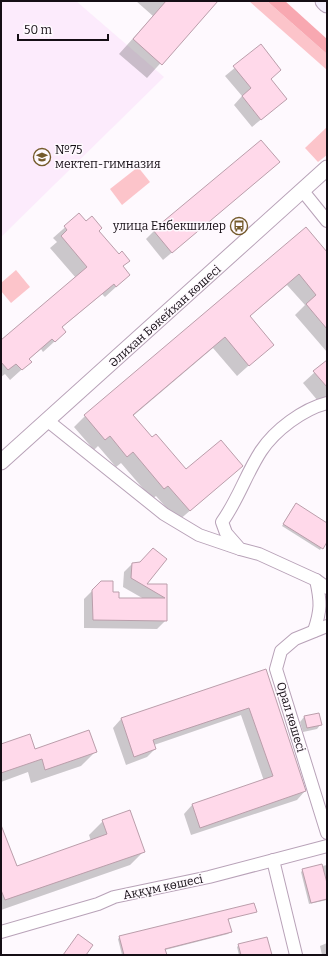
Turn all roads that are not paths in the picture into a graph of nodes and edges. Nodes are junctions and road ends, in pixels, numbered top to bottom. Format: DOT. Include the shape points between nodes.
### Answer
graph roads {
  1 [pos="324,1"];
  2 [pos="327,4"];
  3 [pos="327,168"];
  4 [pos="302,190"];
  5 [pos="327,220"];
  6 [pos="327,403"];
  7 [pos="48,421"];
  8 [pos="1,462"];
  9 [pos="240,549"];
  10 [pos="316,580"];
  11 [pos="327,588"];
  12 [pos="327,626"];
  13 [pos="314,631"];
  14 [pos="327,833"];
  15 [pos="327,846"];
  16 [pos="273,860"];
  17 [pos="1,932"];
  18 [pos="296,955"];
  1 -- 2 [label="main road"];
  3 -- 4 [label="street, Әлихан Бөкейхан көшесі"];
  4 -- 5 [label="street"];
  4 -- 7 [label="street, Әлихан Бөкейхан көшесі"];
  6 -- 9 [label="street" via="290,421 262,450 222,522 226,533"];
  7 -- 8 [label="street, Әлихан Бөкейхан көшесі"];
  7 -- 9 [label="street" via="164,514 200,535"];
  9 -- 10 [label="street" via="259,554"];
  10 -- 11 [label="street"];
  10 -- 13 [label="street" via="321,610"];
  12 -- 13 [label="street, Орал көшесі"];
  13 -- 14 [label="street, Орал көшесі" via="295,639 281,651 276,669"];
  15 -- 16 [label="street, Аққұм көшесі"];
  16 -- 17 [label="street, Аққұм көшесі" via="209,878 114,897"];
  16 -- 18 [label="street"];
}
